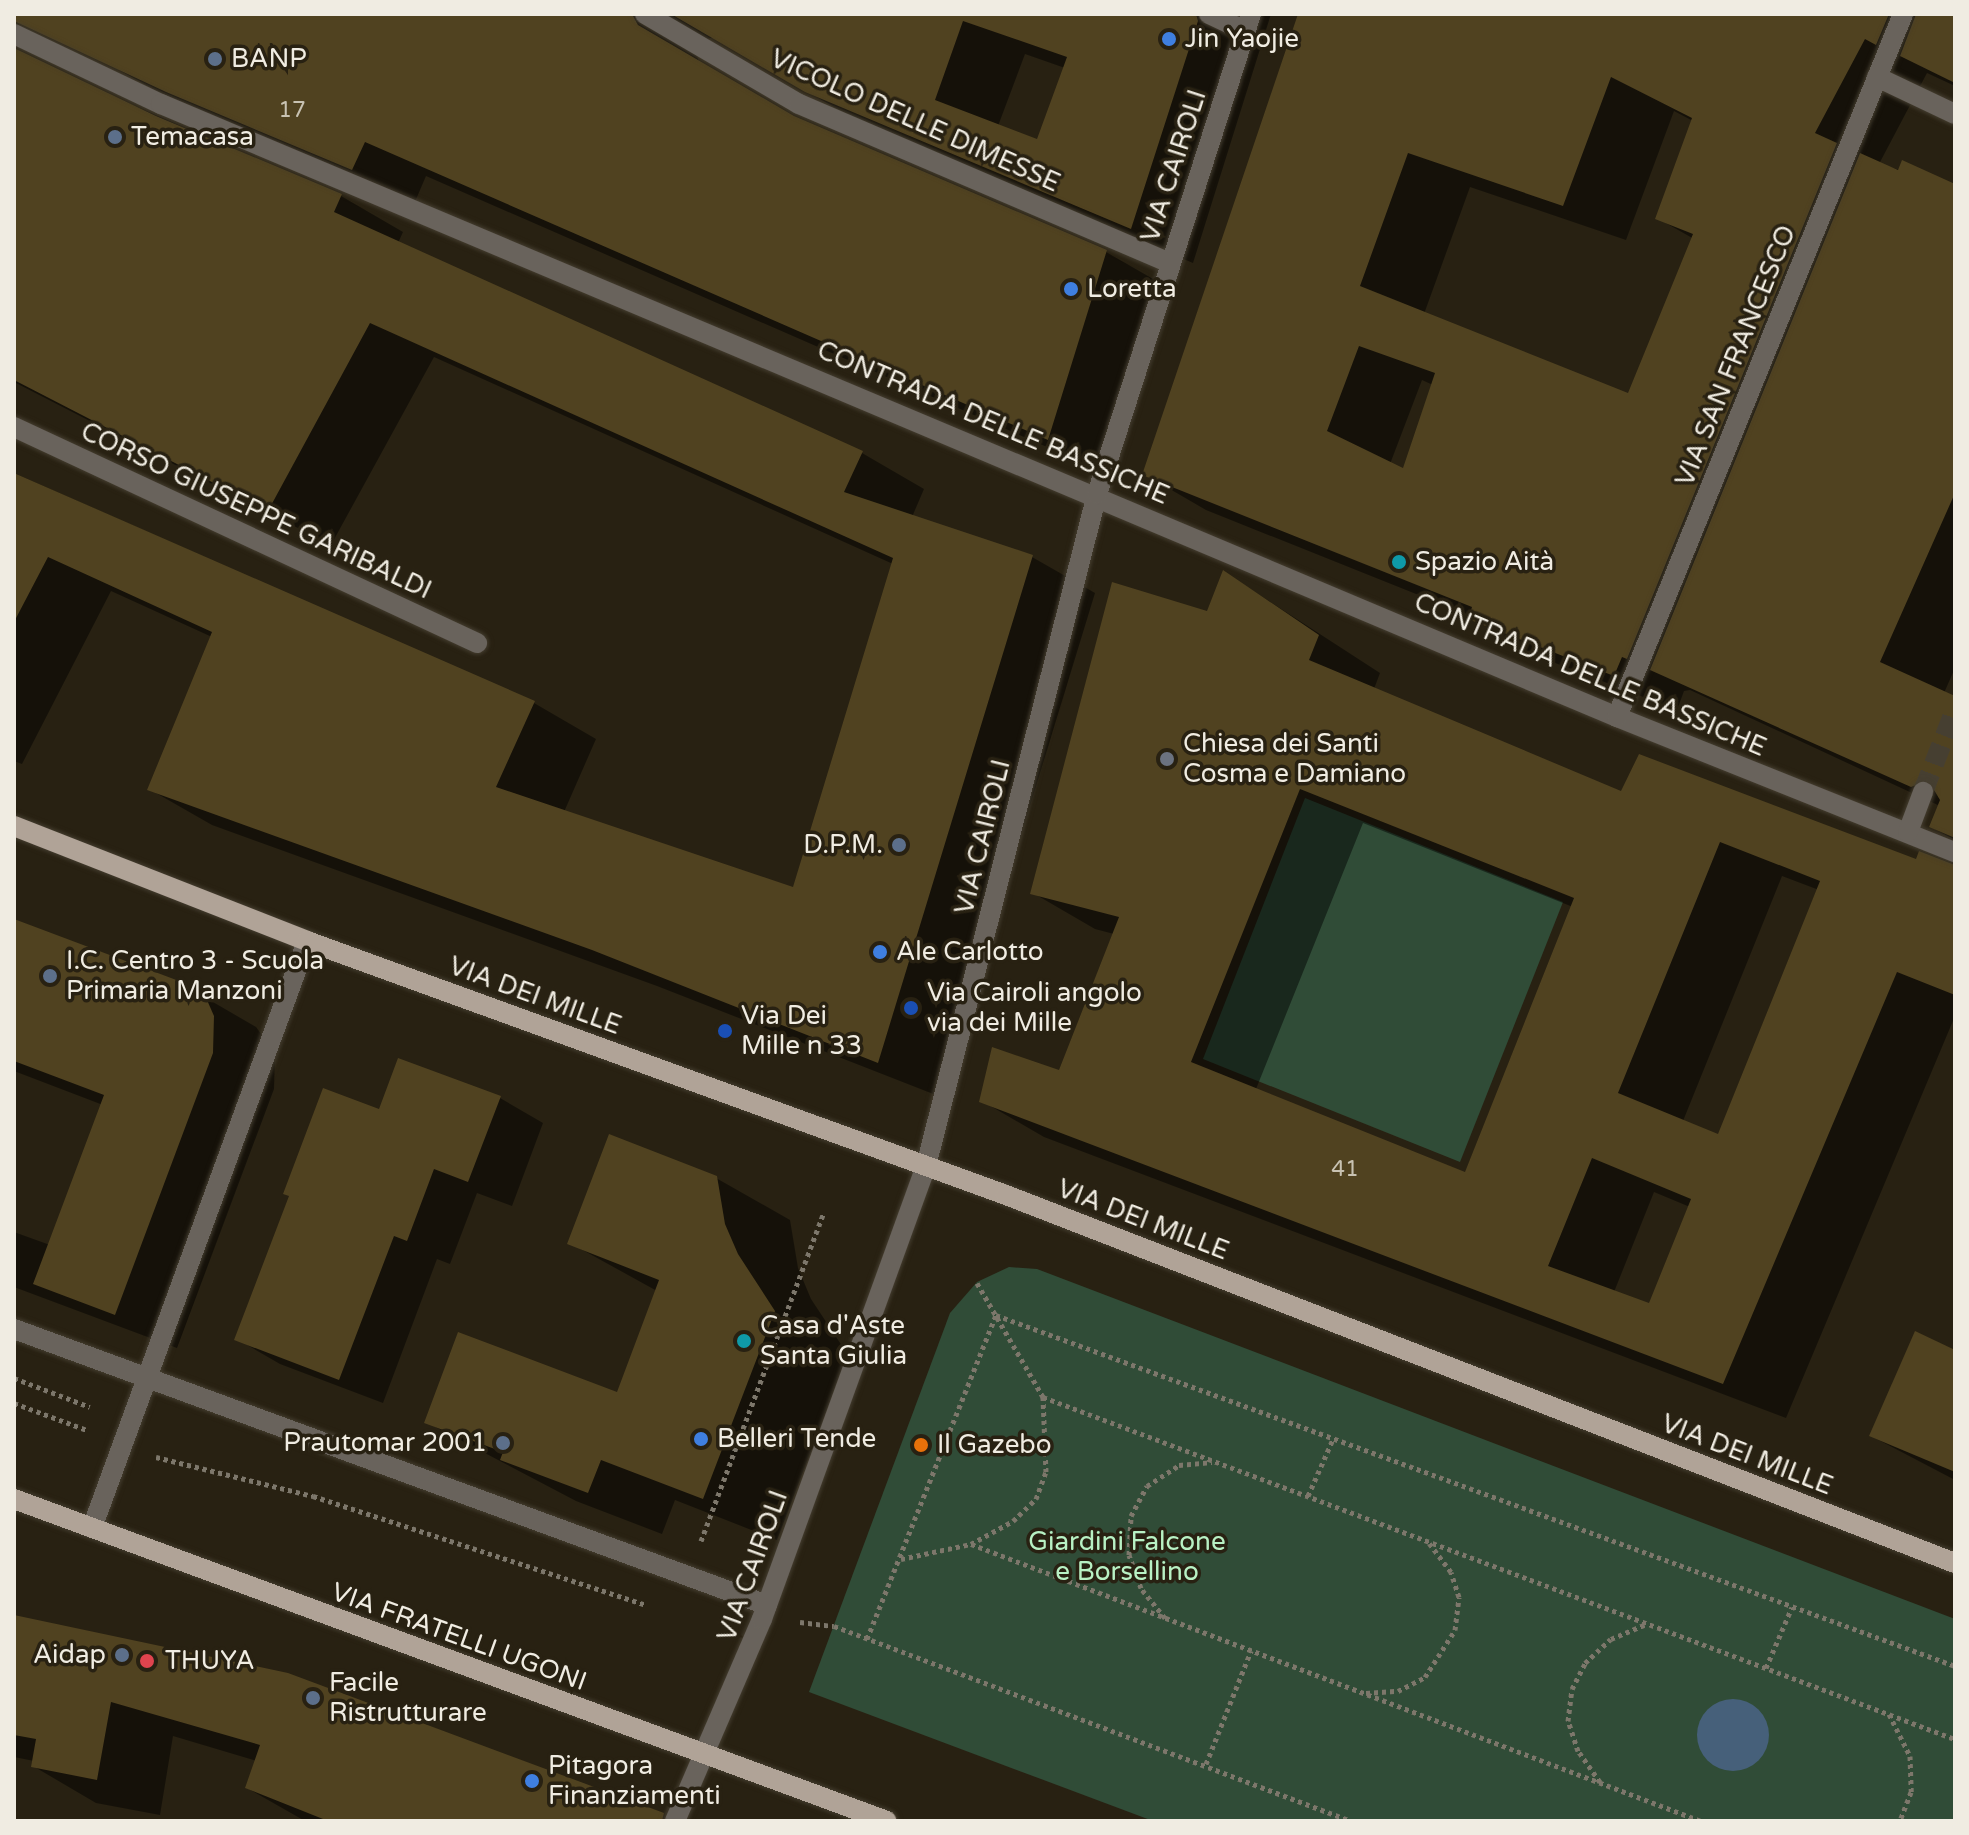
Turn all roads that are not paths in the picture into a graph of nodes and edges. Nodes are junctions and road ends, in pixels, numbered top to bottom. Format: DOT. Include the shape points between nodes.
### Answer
graph roads {
  1 [pos="645,14"];
  2 [pos="1209,14"];
  3 [pos="1903,14"];
  4 [pos="1248,22"];
  5 [pos="14,34"];
  6 [pos="1877,77"];
  7 [pos="1955,114"];
  8 [pos="1170,263"];
  9 [pos="14,427"];
  10 [pos="1097,494"];
  11 [pos="477,643"];
  12 [pos="1617,717"];
  13 [pos="1923,792"];
  14 [pos="14,826"];
  15 [pos="1908,832"];
  16 [pos="1955,852"];
  17 [pos="307,941"];
  18 [pos="926,1166"];
  19 [pos="14,1329"];
  20 [pos="146,1379"];
  21 [pos="14,1499"];
  22 [pos="92,1528"];
  23 [pos="1955,1563"];
  24 [pos="767,1605"];
  25 [pos="708,1754"];
  26 [pos="675,1821"];
  27 [pos="887,1821"];
  1 -- 8 [label="street, VICOLO DELLE DIMESSE" via="799,104"];
  2 -- 4 [label="street"];
  3 -- 6 [label="street, VIA SAN FRANCESCO"];
  4 -- 8 [label="street, VIA CAIROLI"];
  5 -- 10 [label="street, CONTRADA DELLE BASSICHE" via="161,104"];
  6 -- 7 [label="street"];
  6 -- 12 [label="street, VIA SAN FRANCESCO"];
  8 -- 10 [label="street, VIA CAIROLI"];
  9 -- 11 [label="street, CORSO GIUSEPPE GARIBALDI"];
  10 -- 12 [label="street, CONTRADA DELLE BASSICHE"];
  10 -- 18 [label="street, VIA CAIROLI"];
  12 -- 15 [label="street, CONTRADA DELLE BASSICHE"];
  13 -- 15 [label="street"];
  14 -- 17 [label="main road, VIA DEI MILLE"];
  15 -- 16 [label="street, CONTRADA DELLE BASSICHE"];
  17 -- 18 [label="main road, VIA DEI MILLE"];
  17 -- 20 [label="street"];
  18 -- 23 [label="main road, VIA DEI MILLE"];
  18 -- 24 [label="street, VIA CAIROLI"];
  19 -- 20 [label="street"];
  20 -- 22 [label="street"];
  20 -- 24 [label="street"];
  21 -- 22 [label="main road, VIA FRATELLI UGONI"];
  22 -- 25 [label="main road, VIA FRATELLI UGONI"];
  24 -- 25 [label="street, VIA CAIROLI"];
  25 -- 26 [label="street, VIA CAIROLI"];
  25 -- 27 [label="main road, VIA FRATELLI UGONI"];
}
